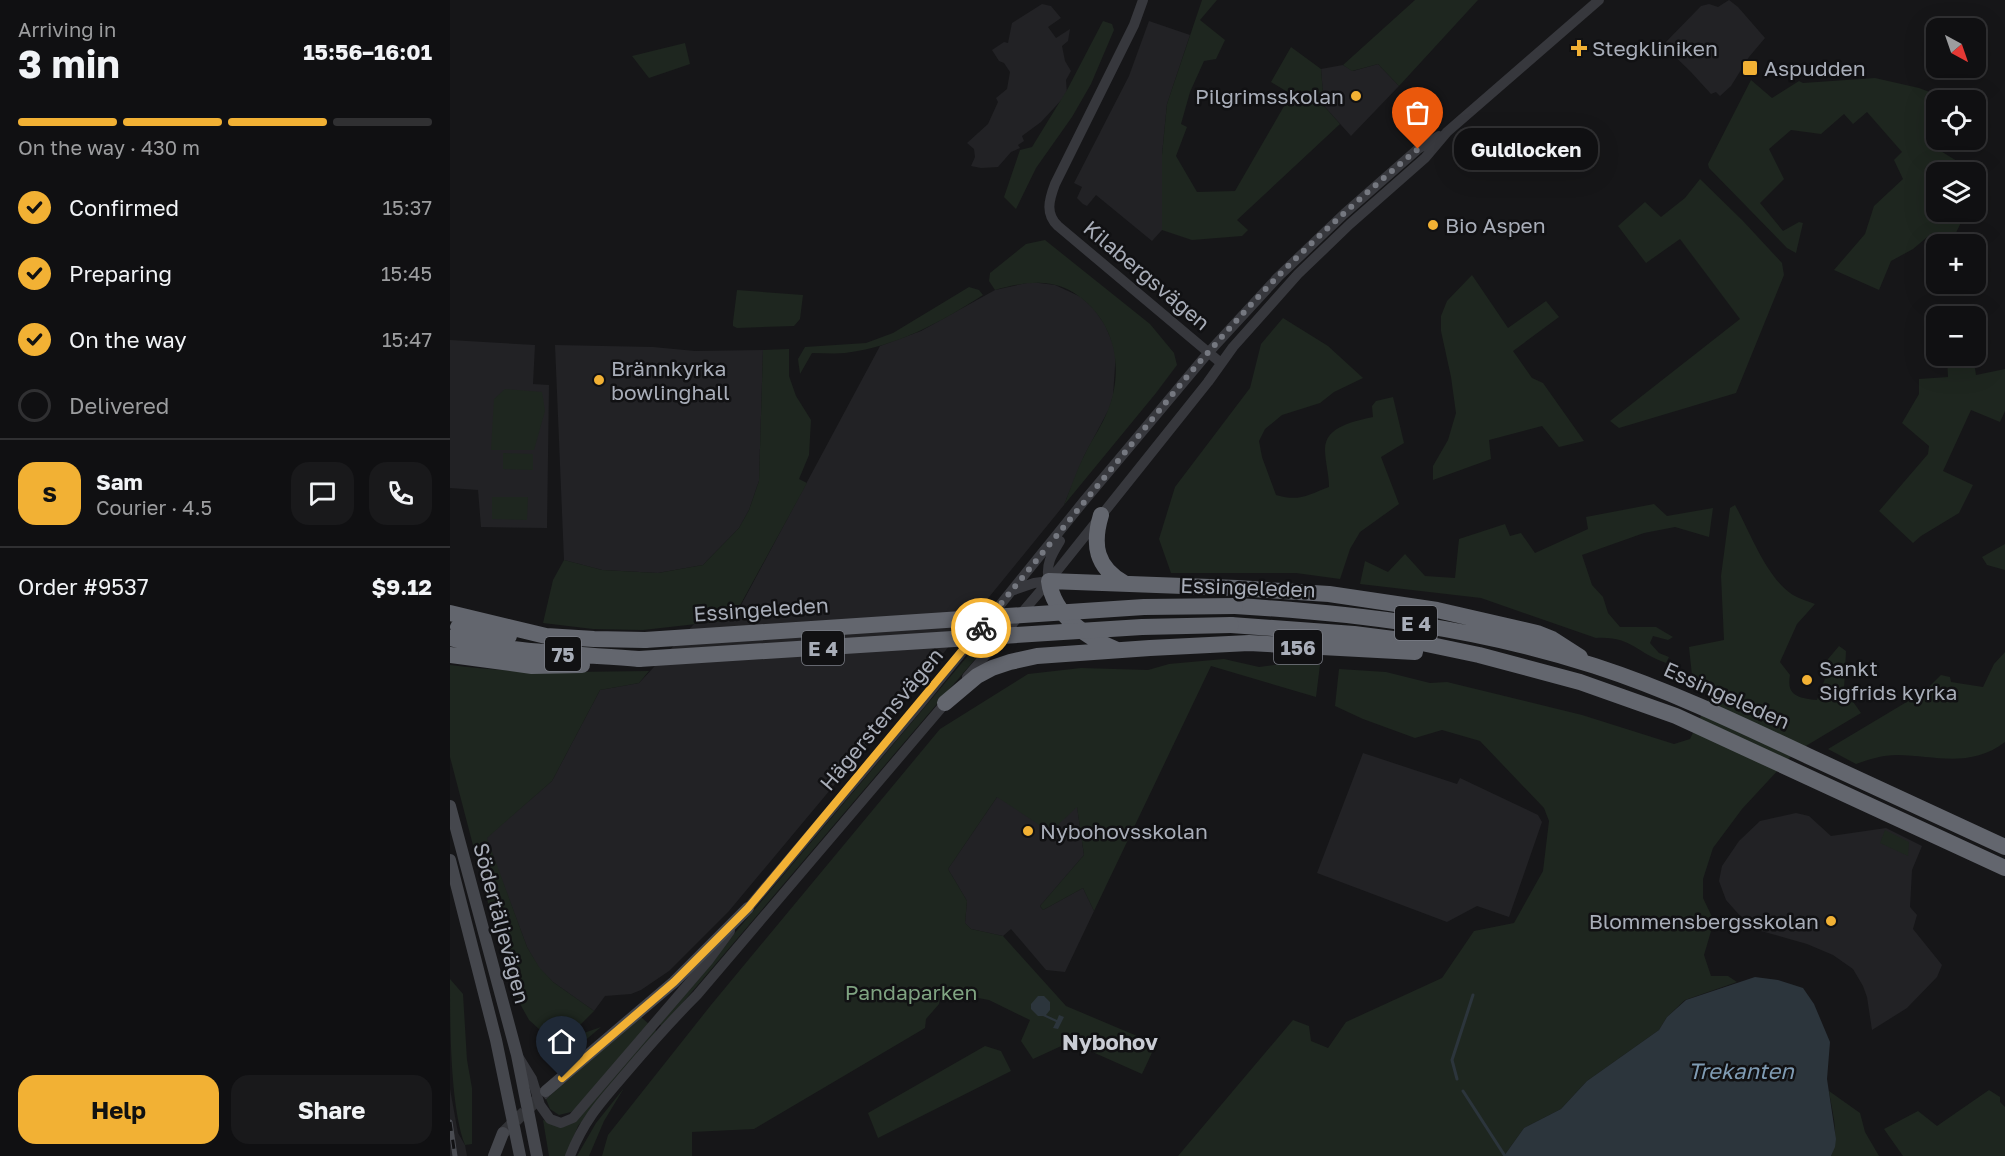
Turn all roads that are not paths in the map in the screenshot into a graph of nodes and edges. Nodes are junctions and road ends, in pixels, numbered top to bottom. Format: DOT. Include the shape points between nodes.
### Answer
graph roads {
  1 [pos="1143,0"];
  2 [pos="1599,0"];
  3 [pos="1447,132"];
  4 [pos="1383,179"];
  5 [pos="1391,188"];
  6 [pos="1278,277"];
  7 [pos="1287,286"];
  8 [pos="1208,353"];
  9 [pos="1221,363"];
  10 [pos="1101,515"];
  11 [pos="1073,517"];
  12 [pos="1125,583"];
  13 [pos="1050,587"];
  14 [pos="1011,592"];
  15 [pos="450,613"];
  16 [pos="450,624"];
  17 [pos="546,636"];
  18 [pos="450,638"];
  19 [pos="1117,650"];
  20 [pos="450,655"];
  21 [pos="1479,655"];
  22 [pos="639,659"];
  23 [pos="1593,665"];
  24 [pos="945,703"];
  25 [pos="450,806"];
  26 [pos="2005,847"];
  27 [pos="450,860"];
  28 [pos="2005,868"];
  29 [pos="748,908"];
  30 [pos="517,1055"];
  31 [pos="546,1091"];
  32 [pos="503,1133"];
  33 [pos="494,1156"];
  34 [pos="520,1156"];
  35 [pos="537,1156"];
  36 [pos="570,1156"];
  1 -- 8 [label="street, Kilabergsvägen" via="1121,53 1055,184 1049,215"];
  2 -- 3 [label="street, Hägerstensvägen"];
  3 -- 4 [label="street, Hägerstensvägen" via="1418,149"];
  3 -- 5 [label="street, Hägerstensvägen"];
  4 -- 5 [label="street"];
  4 -- 6 [label="street, Hägerstensvägen"];
  5 -- 7 [label="street, Hägerstensvägen"];
  6 -- 7 [label="street"];
  6 -- 8 [label="street, Hägerstensvägen"];
  7 -- 9 [label="street, Hägerstensvägen"];
  8 -- 9 [label="street, Kilabergsvägen"];
  8 -- 11 [label="street, Hägerstensvägen"];
  9 -- 10 [label="street, Hägerstensvägen"];
  10 -- 12 [label="highway" via="1096,543 1101,562"];
  10 -- 13 [label="street, Hägerstensvägen"];
  11 -- 13 [label="street" via="1049,560"];
  11 -- 14 [label="street, Hägerstensvägen"];
  12 -- 13 [label="highway"];
  12 -- 23 [label="highway" via="1329,594 1437,610 1537,633"];
  13 -- 14 [label="street" via="1034,583"];
  13 -- 19 [label="highway" via="1074,624"];
  13 -- 24 [label="street, Hägerstensvägen"];
  14 -- 29 [label="street, Hägerstensvägen"];
  15 -- 17 [label="highway, Essingeleden / E 4"];
  16 -- 17 [label="highway, 75" via="512,637"];
  17 -- 23 [label="highway, Essingeleden / E 4, bridge" via="645,640 1144,607 1235,606 1403,621 1484,636"];
  18 -- 22 [label="highway, 75" via="536,653"];
  19 -- 21 [label="highway, 156" via="1249,643"];
  19 -- 24 [label="highway, 156" via="1010,662 977,676"];
  20 -- 22 [label="highway, Essingeleden / E 4" via="532,666"];
  21 -- 22 [label="highway, Essingeleden / E 4, bridge" via="1354,634 1231,625 1142,627"];
  21 -- 28 [label="highway, Essingeleden / E 4" via="1580,682 1676,716"];
  23 -- 26 [label="highway, Essingeleden / E 4" via="1685,699"];
  24 -- 36 [label="street, Hägerstensvägen" via="600,1103 581,1129"];
  25 -- 30 [label="main road, Södertäljevägen"];
  27 -- 34 [label="main road, Södertäljevägen" via="496,1040"];
  29 -- 30 [label="street, Hägerstensvägen" via="708,961 573,1118 561,1123 550,1119"];
  29 -- 31 [label="main road" via="674,982"];
  30 -- 35 [label="main road, Södertäljevägen"];
  32 -- 33 [label="main road"];
}
